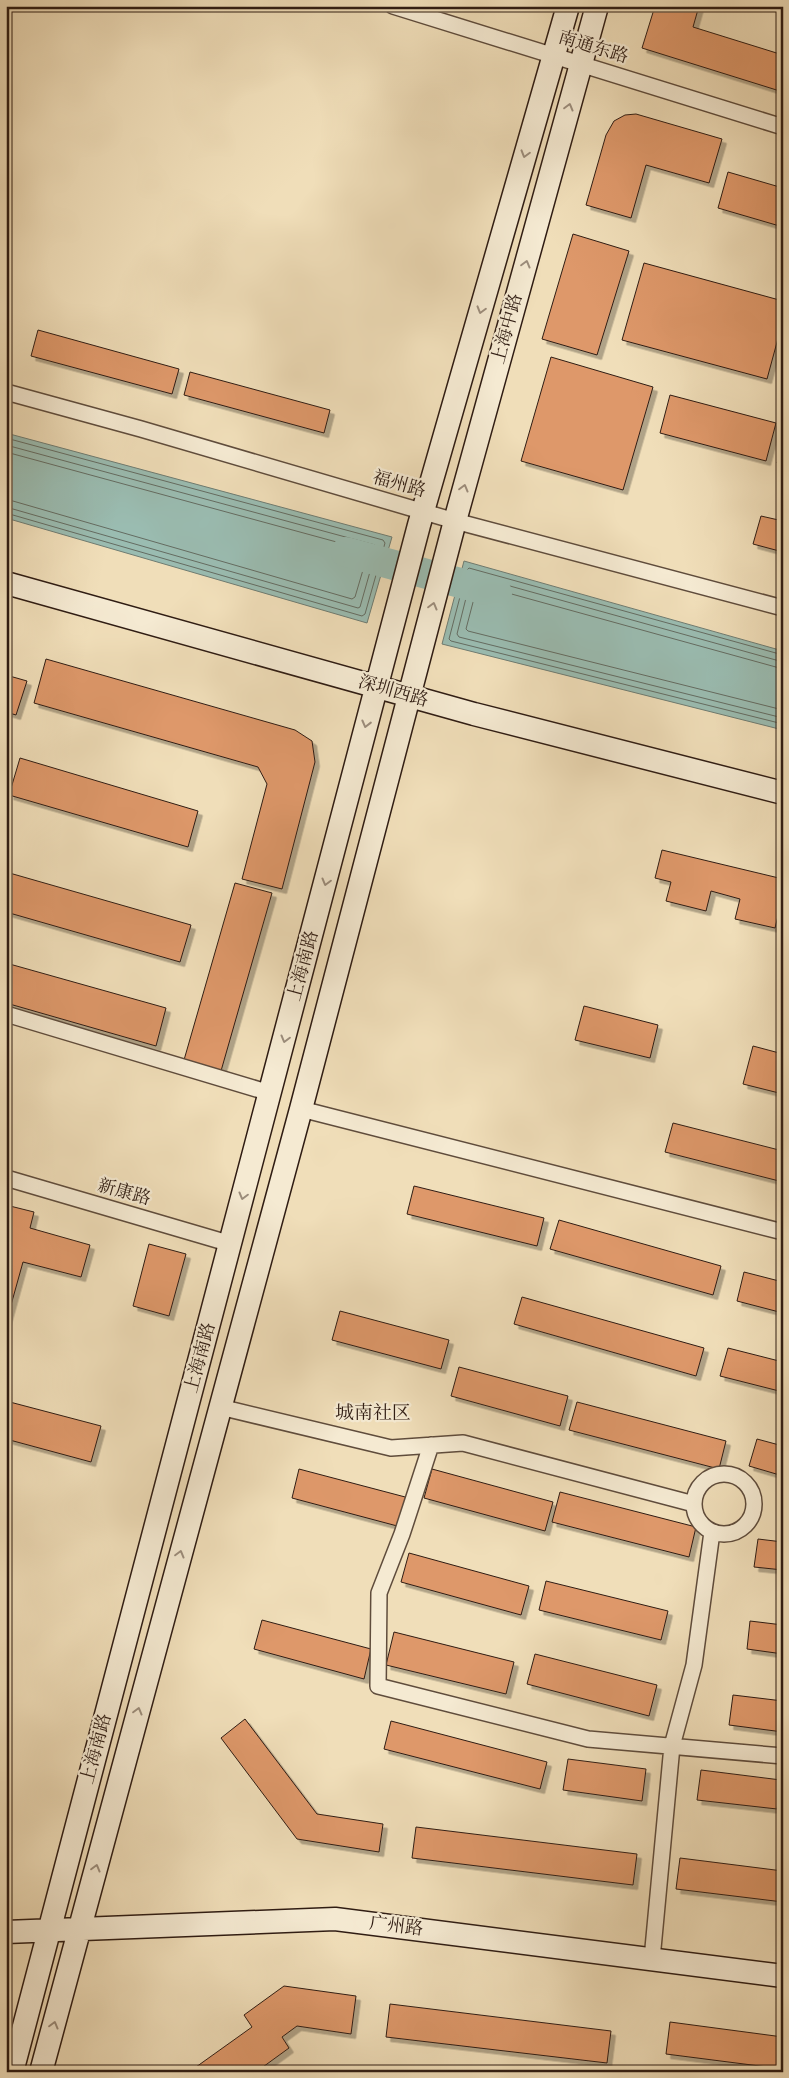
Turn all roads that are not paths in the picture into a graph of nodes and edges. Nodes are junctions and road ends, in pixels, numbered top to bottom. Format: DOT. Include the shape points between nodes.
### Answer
graph roads {
  1 [pos="393,6"];
  2 [pos="568,6"];
  3 [pos="597,6"];
  4 [pos="554,56"];
  5 [pos="581,64"];
  6 [pos="783,127"];
  7 [pos="6,392"];
  8 [pos="421,519"];
  9 [pos="453,528"];
  10 [pos="6,583"];
  11 [pos="783,608"];
  12 [pos="387,643"];
  13 [pos="420,653"];
  14 [pos="376,686"];
  15 [pos="408,696"];
  16 [pos="783,793"];
  17 [pos="6,1014"];
  18 [pos="270,1093"];
  19 [pos="300,1109"];
  20 [pos="6,1178"];
  21 [pos="783,1232"];
  22 [pos="231,1244"];
  23 [pos="220,1407"];
  24 [pos="431,1445"];
  25 [pos="694,1504"];
  26 [pos="712,1532"];
  27 [pos="672,1746"];
  28 [pos="783,1756"];
  29 [pos="79,1929"];
  30 [pos="49,1930"];
  31 [pos="6,1932"];
  32 [pos="652,1959"];
  33 [pos="783,1976"];
  34 [pos="12,2072"];
  35 [pos="41,2072"];
  1 -- 4 [label="street, 南通东路"];
  2 -- 4 [label="main road, 上海中路"];
  3 -- 5 [label="main road, 上海中路"];
  4 -- 5 [label="street, 南通东路"];
  4 -- 8 [label="main road, 上海中路, one-way"];
  5 -- 6 [label="street, 南通东路"];
  9 -- 5 [label="main road, 上海中路, one-way"];
  7 -- 8 [label="street, 福州路" via="142,429"];
  8 -- 9 [label="street, 福州路"];
  8 -- 12 [label="main road, 上海中路"];
  9 -- 11 [label="street, 福州路"];
  13 -- 9 [label="main road, 上海中路, one-way"];
  10 -- 14 [label="main road, 深圳西路"];
  12 -- 14 [label="main road, 上海南路"];
  13 -- 15 [label="main road, 上海南路"];
  14 -- 15 [label="main road, 深圳西路"];
  14 -- 18 [label="main road, 上海南路, one-way"];
  15 -- 16 [label="main road, 深圳西路"];
  15 -- 19 [label="main road, 上海南路"];
  17 -- 18 [label="street"];
  18 -- 22 [label="main road, 上海南路, one-way"];
  19 -- 21 [label="street"];
  19 -- 23 [label="main road, 上海南路"];
  20 -- 22 [label="street, 新康路"];
  22 -- 30 [label="main road, 上海南路"];
  23 -- 24 [label="street" via="390,1448"];
  29 -- 23 [label="main road, 上海南路, one-way"];
  24 -- 25 [label="street" via="462,1443"];
  24 -- 27 [label="street" via="379,1593 378,1686 588,1739"];
  25 -- 26 [label="street" via="699,1521"];
  25 -- 26 [label="street" via="701,1485 718,1475 738,1478 752,1493 753,1512 742,1529 722,1534"];
  26 -- 27 [label="street" via="694,1665"];
  27 -- 28 [label="street"];
  27 -- 32 [label="street"];
  29 -- 30 [label="main road, 广州路"];
  29 -- 32 [label="main road, 广州路" via="335,1919"];
  35 -- 29 [label="main road, 上海南路, one-way"];
  30 -- 31 [label="main road, 广州路"];
  30 -- 34 [label="main road, 上海南路"];
  32 -- 33 [label="main road, 广州路"];
}
